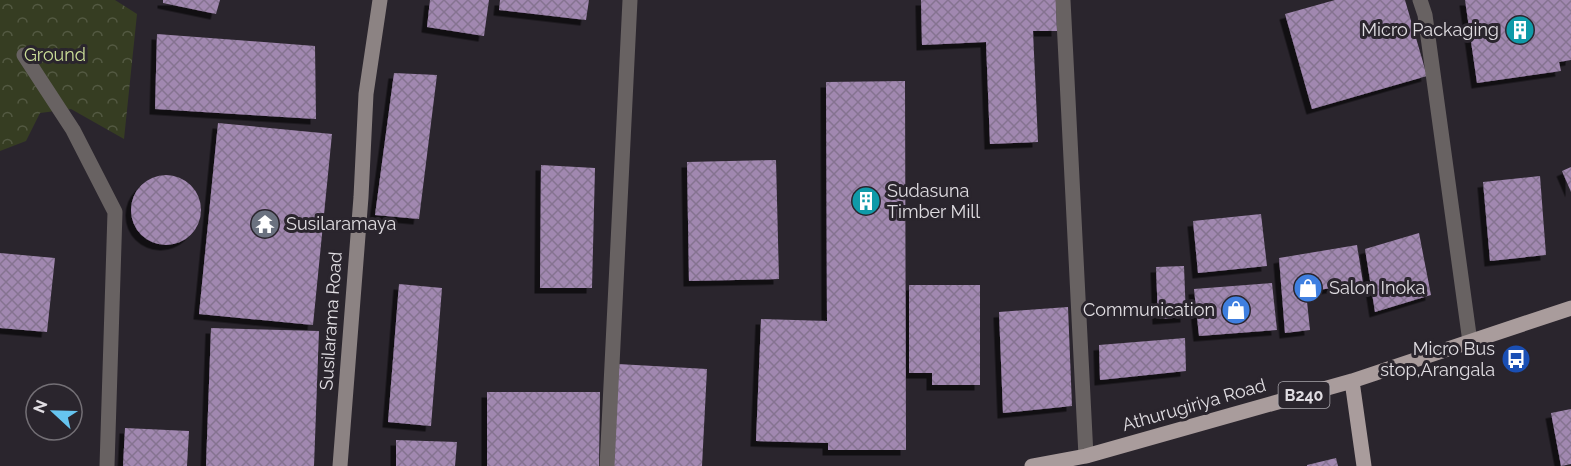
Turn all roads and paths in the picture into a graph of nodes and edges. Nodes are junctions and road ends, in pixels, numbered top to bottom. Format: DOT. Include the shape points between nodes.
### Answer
graph roads {
  1 [pos="380,0"];
  2 [pos="630,0"];
  3 [pos="1063,0"];
  4 [pos="1420,0"];
  5 [pos="24,55"];
  6 [pos="1571,308"];
  7 [pos="1470,342"];
  8 [pos="1352,381"];
  9 [pos="1086,456"];
  10 [pos="107,466"];
  11 [pos="340,466"];
  12 [pos="607,466"];
  13 [pos="1032,466"];
  14 [pos="1364,466"];
  1 -- 11 [label="street, Susilarama Road" via="366,94"];
  2 -- 12 [label="street"];
  3 -- 9 [label="street"];
  4 -- 7 [label="street"];
  5 -- 10 [label="street" via="73,130 115,212"];
  6 -- 7 [label="main road, Athurugiriya Road / B240"];
  7 -- 8 [label="main road, Athurugiriya Road / B240"];
  8 -- 9 [label="main road, Athurugiriya Road / B240"];
  8 -- 14 [label="main road"];
  9 -- 13 [label="main road, Athurugiriya Road / B240"];
}
